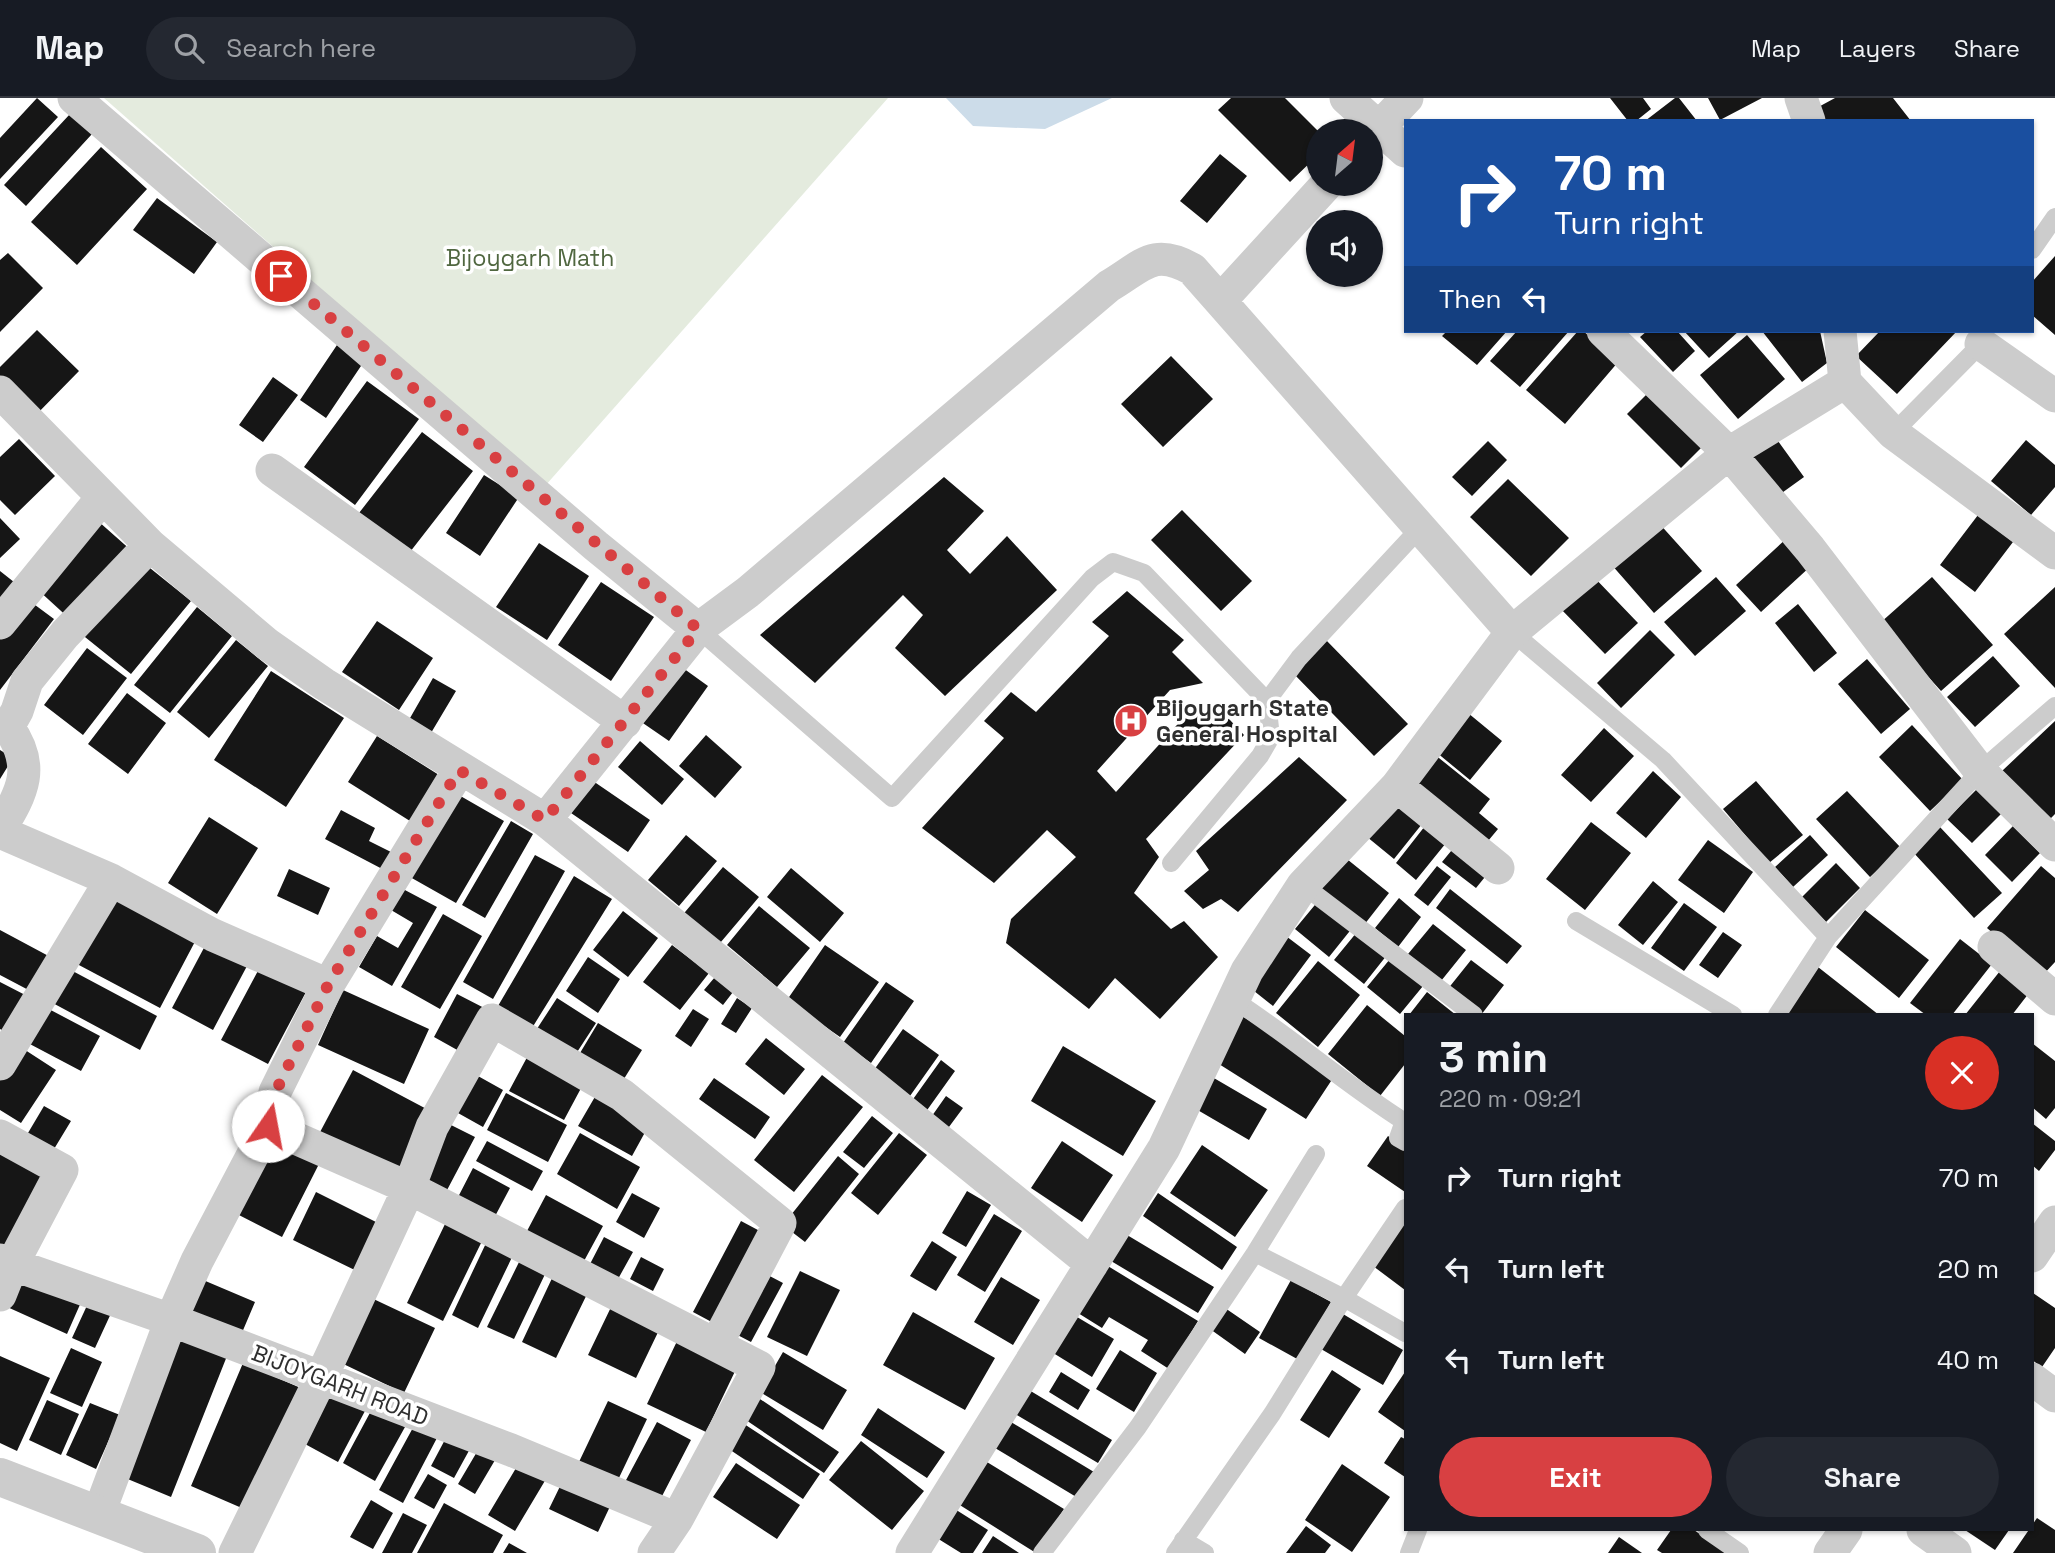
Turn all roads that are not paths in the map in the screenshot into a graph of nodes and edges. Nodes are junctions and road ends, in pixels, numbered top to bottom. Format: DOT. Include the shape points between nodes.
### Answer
graph roads {
  1 [pos="74,98"];
  2 [pos="1346,98"];
  3 [pos="1407,98"];
  4 [pos="1801,98"];
  5 [pos="1364,119"];
  6 [pos="1808,119"];
  7 [pos="1383,124"];
  8 [pos="1383,137"];
  9 [pos="1404,150"];
  10 [pos="1316,196"];
  11 [pos="2055,217"];
  12 [pos="2034,247"];
  13 [pos="1221,300"];
  14 [pos="1605,333"];
  15 [pos="1840,333"];
  16 [pos="1984,337"];
  17 [pos="1845,382"];
  18 [pos="0,392"];
  19 [pos="2055,396"];
  20 [pos="1893,433"];
  21 [pos="1729,453"];
  22 [pos="272,470"];
  23 [pos="102,498"];
  24 [pos="1420,528"];
  25 [pos="150,545"];
  26 [pos="2055,553"];
  27 [pos="0,623"];
  28 [pos="698,629"];
  29 [pos="1513,632"];
  30 [pos="1267,701"];
  31 [pos="2055,706"];
  32 [pos="625,722"];
  33 [pos="4,724"];
  34 [pos="459,770"];
  35 [pos="1980,771"];
  36 [pos="1397,786"];
  37 [pos="545,820"];
  38 [pos="0,830"];
  39 [pos="2055,845"];
  40 [pos="1171,863"];
  41 [pos="1498,868"];
  42 [pos="111,880"];
  43 [pos="1303,885"];
  44 [pos="1576,921"];
  45 [pos="1828,937"];
  46 [pos="1994,947"];
  47 [pos="328,985"];
  48 [pos="2055,999"];
  49 [pos="1234,1000"];
  50 [pos="1471,1013"];
  51 [pos="1730,1013"];
  52 [pos="1778,1013"];
  53 [pos="0,1064"];
  54 [pos="1404,1120"];
  55 [pos="1404,1123"];
  56 [pos="268,1126"];
  57 [pos="0,1136"];
  58 [pos="1404,1141"];
  59 [pos="1315,1154"];
  60 [pos="409,1188"];
  61 [pos="1404,1209"];
  62 [pos="1255,1253"];
  63 [pos="1092,1264"];
  64 [pos="4,1273"];
  65 [pos="1344,1298"];
  66 [pos="171,1320"];
  67 [pos="1404,1332"];
  68 [pos="717,1343"];
  69 [pos="321,1378"];
  70 [pos="2034,1380"];
  71 [pos="2055,1396"];
  72 [pos="0,1477"];
  73 [pos="99,1513"];
  74 [pos="677,1519"];
  75 [pos="1418,1531"];
  76 [pos="1708,1531"];
  77 [pos="1845,1531"];
  78 [pos="1924,1531"];
  79 [pos="1179,1547"];
  80 [pos="197,1553"];
  81 [pos="235,1553"];
  82 [pos="654,1553"];
  83 [pos="912,1553"];
  84 [pos="1042,1553"];
  85 [pos="1205,1553"];
  86 [pos="1409,1553"];
  87 [pos="1740,1553"];
  88 [pos="1830,1553"];
  89 [pos="1955,1553"];
  1 -- 28 [label="street"];
  2 -- 5 [label="street"];
  3 -- 7 [label="street"];
  4 -- 6 [label="street"];
  8 -- 9 [label="street"];
  10 -- 13 [label="street"];
  11 -- 12 [label="lane"];
  13 -- 24 [label="street"];
  13 -- 28 [label="street" via="1192,269 1173,258 1157,257 1109,286"];
  14 -- 21 [label="street"];
  15 -- 17 [label="street"];
  16 -- 19 [label="street"];
  16 -- 20 [label="lane"];
  17 -- 20 [label="street"];
  17 -- 21 [label="street"];
  18 -- 23 [label="street"];
  20 -- 26 [label="street"];
  21 -- 29 [label="street"];
  21 -- 35 [label="street" via="1810,549"];
  22 -- 32 [label="street"];
  23 -- 25 [label="street"];
  23 -- 27 [label="street"];
  24 -- 29 [label="street"];
  24 -- 30 [label="lane" via="1299,659"];
  25 -- 33 [label="street" via="65,634 27,681 18,711"];
  25 -- 34 [label="street" via="267,644"];
  28 -- 30 [label="lane" via="892,798 1092,578 1113,562 1144,573"];
  28 -- 32 [label="street"];
  29 -- 36 [label="street"];
  29 -- 45 [label="lane" via="1663,760"];
  30 -- 40 [label="lane" via="1270,737 1260,756"];
  31 -- 35 [label="lane"];
  32 -- 37 [label="street"];
  33 -- 38 [label="street" via="23,748 22,794"];
  34 -- 37 [label="street"];
  34 -- 47 [label="street"];
  35 -- 39 [label="street"];
  35 -- 45 [label="lane"];
  36 -- 41 [label="street"];
  36 -- 43 [label="street"];
  37 -- 63 [label="street"];
  38 -- 42 [label="street"];
  42 -- 47 [label="street" via="214,935"];
  42 -- 53 [label="street"];
  43 -- 49 [label="street" via="1247,971"];
  43 -- 50 [label="lane"];
  44 -- 51 [label="lane"];
  45 -- 52 [label="lane"];
  46 -- 48 [label="street"];
  47 -- 56 [label="street" via="275,1093"];
  49 -- 54 [label="lane"];
  49 -- 63 [label="street" via="1164,1148"];
  55 -- 58 [label="lane" via="1398,1138"];
  56 -- 60 [label="street"];
  56 -- 66 [label="street"];
  57 -- 64 [label="street" via="62,1170"];
  59 -- 62 [label="lane"];
  60 -- 68 [label="street"];
  60 -- 68 [label="street" via="432,1127 492,1020 622,1095 780,1223"];
  60 -- 69 [label="street"];
  61 -- 65 [label="lane"];
  62 -- 65 [label="lane"];
  62 -- 84 [label="lane" via="1138,1427"];
  63 -- 83 [label="street"];
  64 -- 66 [label="street, BIJOYGARH ROAD"];
  65 -- 67 [label="lane"];
  65 -- 79 [label="lane" via="1272,1414"];
  66 -- 69 [label="street, BIJOYGARH ROAD"];
  66 -- 73 [label="street"];
  68 -- 74 [label="street" via="759,1367"];
  69 -- 74 [label="street, BIJOYGARH ROAD"];
  69 -- 81 [label="street"];
  70 -- 71 [label="street"];
  72 -- 73 [label="street"];
  73 -- 80 [label="street"];
  74 -- 82 [label="street"];
  75 -- 86 [label="lane"];
  76 -- 87 [label="lane"];
  77 -- 88 [label="street"];
  78 -- 89 [label="street"];
  79 -- 85 [label="lane"];
}
